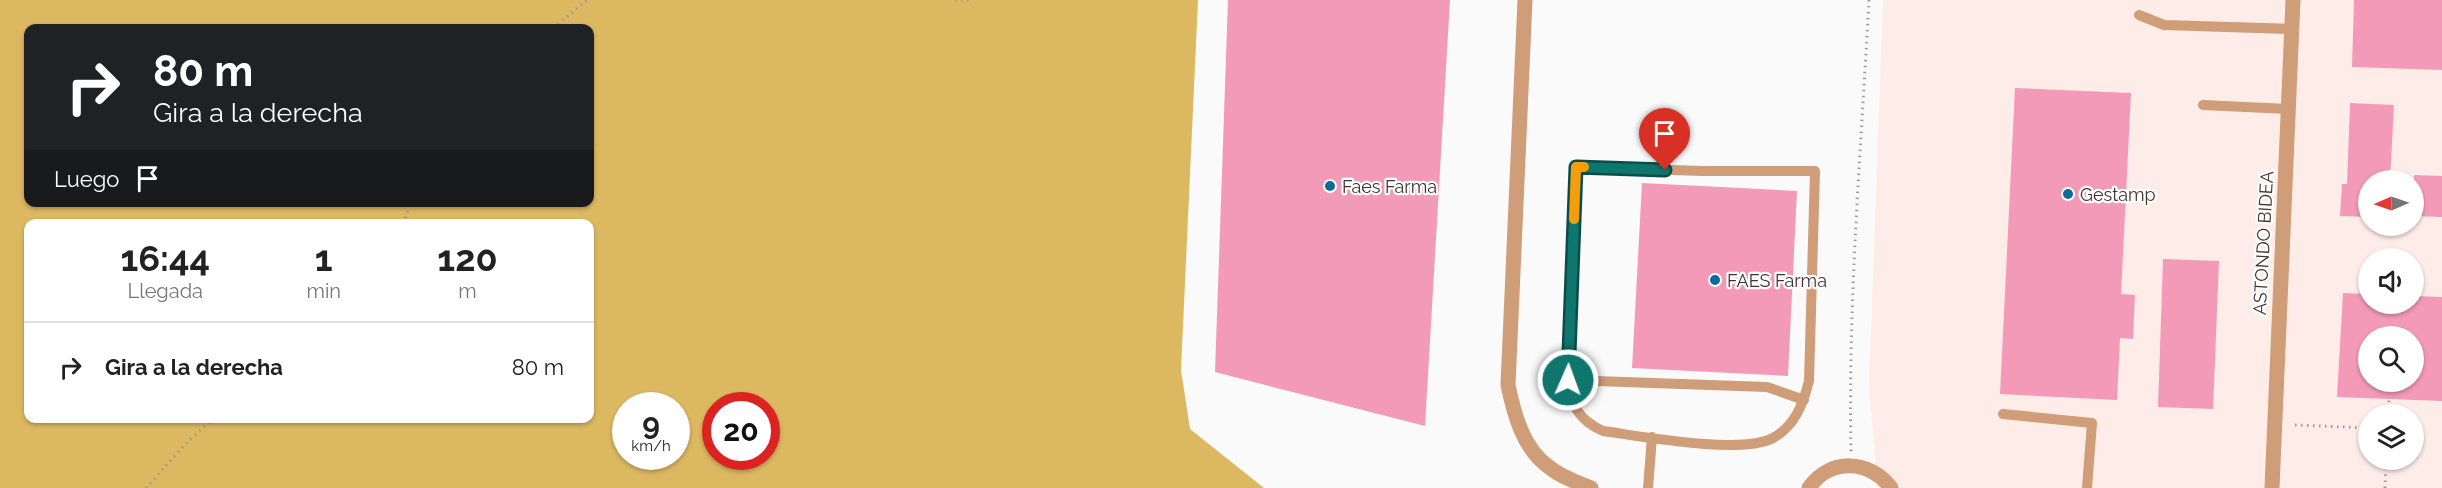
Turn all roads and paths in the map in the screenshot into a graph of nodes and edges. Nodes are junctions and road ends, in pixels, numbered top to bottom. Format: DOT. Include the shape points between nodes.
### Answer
graph roads {
  1 [pos="587,0"];
  2 [pos="955,0"];
  3 [pos="972,0"];
  4 [pos="1525,0"];
  5 [pos="1869,0"];
  6 [pos="2293,0"];
  7 [pos="2139,15"];
  8 [pos="558,24"];
  9 [pos="2292,29"];
  10 [pos="2204,105"];
  11 [pos="2288,109"];
  12 [pos="1568,380"];
  13 [pos="2389,399"];
  14 [pos="1804,400"];
  15 [pos="2389,404"];
  16 [pos="2003,414"];
  17 [pos="208,423"];
  18 [pos="2295,424"];
  19 [pos="2358,427"];
  20 [pos="1652,437"];
  21 [pos="1851,466"];
  22 [pos="2386,470"];
  23 [pos="1807,487"];
  24 [pos="146,488"];
  25 [pos="1591,488"];
  26 [pos="1648,488"];
  27 [pos="1891,488"];
  28 [pos="2087,488"];
  29 [pos="2272,488"];
  30 [pos="2385,488"];
  1 -- 8 [label="path"];
  2 -- 3 [label="path"];
  4 -- 25 [label="street" via="1508,385 1518,426 1531,448 1547,466"];
  5 -- 21 [label="path"];
  6 -- 9 [label="street, ASTONDO BIDEA"];
  7 -- 9 [label="lane" via="2164,25"];
  9 -- 11 [label="street, ASTONDO BIDEA"];
  10 -- 11 [label="lane"];
  11 -- 29 [label="street, ASTONDO BIDEA"];
  12 -- 14 [label="lane" via="1767,387"];
  12 -- 14 [label="lane" via="1576,167 1815,171 1809,381"];
  12 -- 20 [label="lane" via="1569,397 1590,425 1603,431"];
  13 -- 15 [label="path"];
  14 -- 20 [label="lane" via="1787,428 1773,439 1755,444 1738,446"];
  16 -- 28 [label="lane" via="2092,423"];
  17 -- 24 [label="path"];
  18 -- 19 [label="path"];
  20 -- 26 [label="lane"];
  21 -- 23 [label="street" via="1836,467"];
  21 -- 27 [label="street" via="1878,474"];
  22 -- 30 [label="path"];
}
